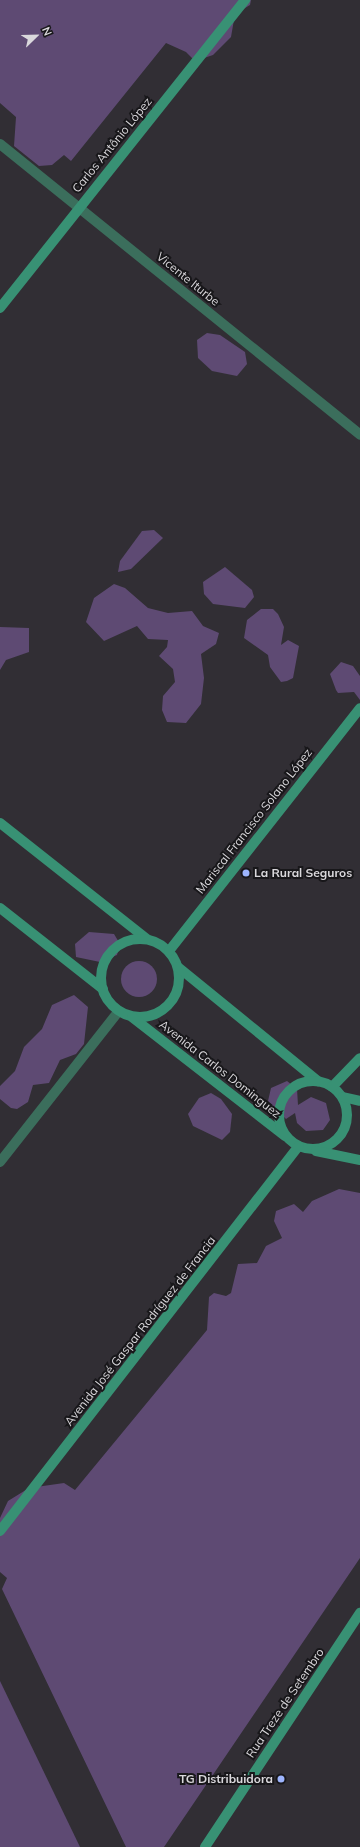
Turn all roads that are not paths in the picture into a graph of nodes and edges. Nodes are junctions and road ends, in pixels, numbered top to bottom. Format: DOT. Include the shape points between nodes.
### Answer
graph roads {
  1 [pos="245,0"];
  2 [pos="0,144"];
  3 [pos="78,207"];
  4 [pos="0,308"];
  5 [pos="360,435"];
  6 [pos="360,708"];
  7 [pos="0,823"];
  8 [pos="0,908"];
  9 [pos="147,939"];
  10 [pos="169,951"];
  11 [pos="178,967"];
  12 [pos="103,989"];
  13 [pos="119,1011"];
  14 [pos="130,1016"];
  15 [pos="360,1058"];
  16 [pos="318,1081"];
  17 [pos="332,1087"];
  18 [pos="343,1098"];
  19 [pos="360,1101"];
  20 [pos="299,1146"];
  21 [pos="360,1160"];
  22 [pos="0,1162"];
  23 [pos="0,1531"];
  24 [pos="360,1613"];
  25 [pos="205,1847"];
  1 -- 3 [label="main road, Carlos Antônio López"];
  2 -- 3 [label="street, Vicente Iturbe"];
  3 -- 4 [label="main road, Carlos Antônio López"];
  3 -- 5 [label="street, Vicente Iturbe"];
  6 -- 10 [label="main road, Mariscal Francisco Solano López"];
  7 -- 9 [label="main road"];
  8 -- 12 [label="main road"];
  9 -- 10 [label="main road"];
  9 -- 12 [label="main road" via="125,942 115,948 103,966"];
  10 -- 11 [label="main road"];
  11 -- 14 [label="main road" via="180,979 172,1002 152,1016"];
  11 -- 16 [label="main road"];
  12 -- 13 [label="main road"];
  13 -- 14 [label="main road"];
  13 -- 22 [label="street"];
  14 -- 20 [label="main road, Avenida Carlos Dominguez"];
  15 -- 17 [label="main road"];
  16 -- 17 [label="main road"];
  16 -- 20 [label="main road" via="297,1085 282,1100 279,1120"];
  17 -- 18 [label="main road"];
  18 -- 19 [label="main road"];
  18 -- 20 [label="main road" via="347,1118 339,1138 322,1148"];
  20 -- 21 [label="main road"];
  20 -- 23 [label="main road, Avenida José Gaspar Rodríguez de Francia"];
  24 -- 25 [label="main road, Rua Treze de Setembro"];
}
